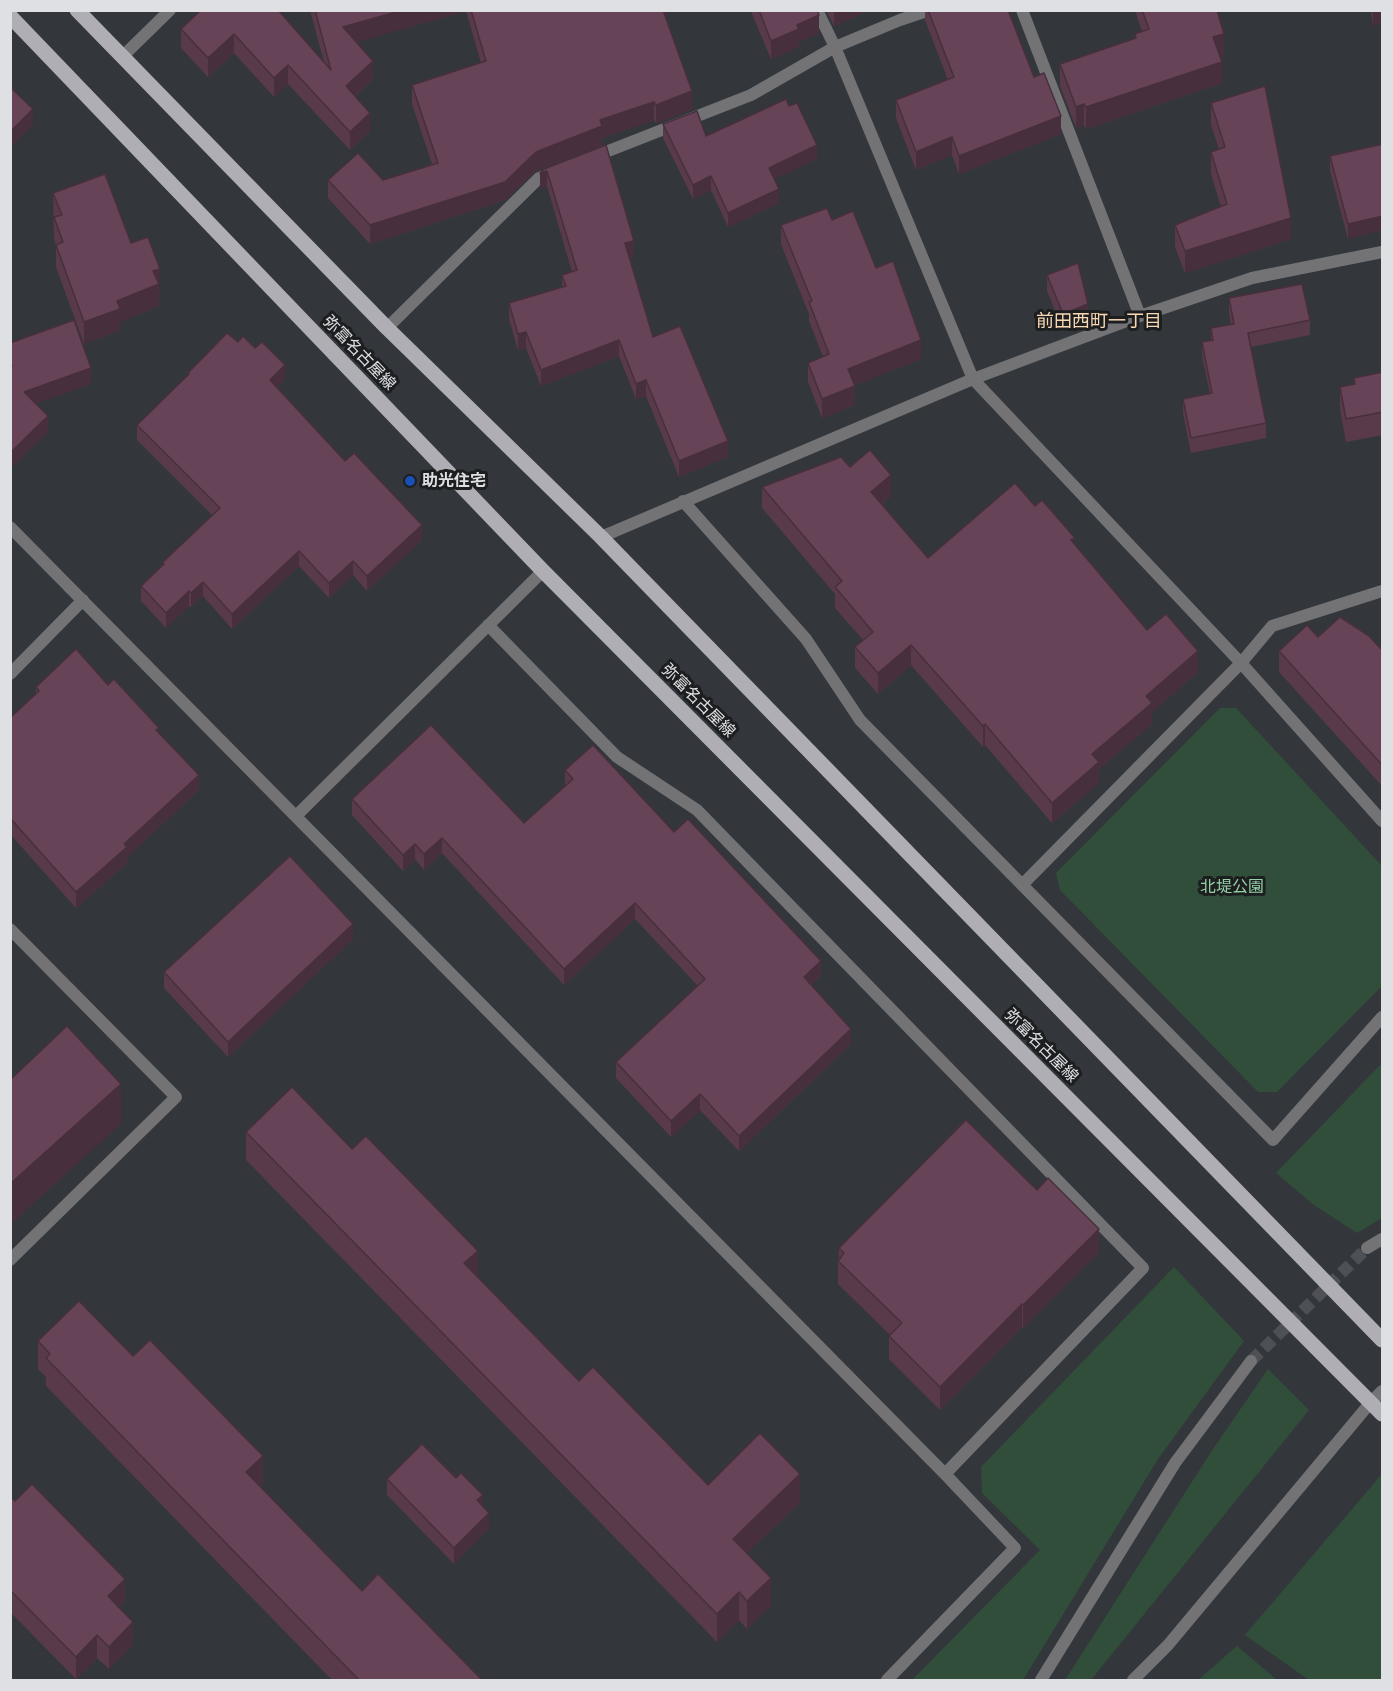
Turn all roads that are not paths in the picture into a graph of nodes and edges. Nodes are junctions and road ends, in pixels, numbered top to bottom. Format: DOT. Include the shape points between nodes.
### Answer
graph roads {
  1 [pos="77,10"];
  2 [pos="170,10"];
  3 [pos="817,10"];
  4 [pos="930,10"];
  5 [pos="1022,10"];
  6 [pos="10,16"];
  7 [pos="835,47"];
  8 [pos="122,57"];
  9 [pos="1383,252"];
  10 [pos="1140,316"];
  11 [pos="387,328"];
  12 [pos="973,379"];
  13 [pos="683,501"];
  14 [pos="10,527"];
  15 [pos="601,537"];
  16 [pos="543,571"];
  17 [pos="1383,591"];
  18 [pos="83,600"];
  19 [pos="488,625"];
  20 [pos="1240,663"];
  21 [pos="10,674"];
  22 [pos="296,816"];
  23 [pos="1383,821"];
  24 [pos="1022,885"];
  25 [pos="10,929"];
  26 [pos="1383,1017"];
  27 [pos="1383,1239"];
  28 [pos="1367,1248"];
  29 [pos="10,1260"];
  30 [pos="1383,1340"];
  31 [pos="1251,1361"];
  32 [pos="1383,1391"];
  33 [pos="1371,1402"];
  34 [pos="1383,1413"];
  35 [pos="945,1474"];
  36 [pos="887,1680"];
  37 [pos="1041,1680"];
  38 [pos="1133,1680"];
  1 -- 8 [label="main road"];
  2 -- 8 [label="street"];
  3 -- 7 [label="street"];
  4 -- 7 [label="street"];
  5 -- 10 [label="street"];
  6 -- 16 [label="main road, 弥富名古屋線"];
  7 -- 11 [label="street" via="751,95 538,178"];
  7 -- 12 [label="street"];
  8 -- 11 [label="main road"];
  9 -- 10 [label="street" via="1252,278"];
  10 -- 12 [label="street"];
  11 -- 15 [label="main road"];
  12 -- 13 [label="street"];
  12 -- 20 [label="street"];
  13 -- 15 [label="street"];
  13 -- 24 [label="street" via="806,639 860,720"];
  14 -- 18 [label="street"];
  15 -- 30 [label="main road"];
  16 -- 19 [label="street"];
  16 -- 33 [label="main road, 弥富名古屋線"];
  17 -- 20 [label="street" via="1272,626"];
  18 -- 21 [label="street"];
  18 -- 22 [label="street"];
  19 -- 22 [label="street"];
  19 -- 35 [label="street" via="617,757 697,810 1143,1268"];
  20 -- 23 [label="street"];
  20 -- 24 [label="street"];
  22 -- 35 [label="street"];
  24 -- 26 [label="street" via="1273,1140"];
  25 -- 29 [label="street" via="176,1097"];
  27 -- 28 [label="street"];
  31 -- 37 [label="street" via="1175,1463"];
  32 -- 33 [label="street"];
  33 -- 34 [label="main road, 弥富名古屋線"];
  33 -- 38 [label="street" via="1168,1645"];
  35 -- 36 [label="street" via="1015,1548"];
}
